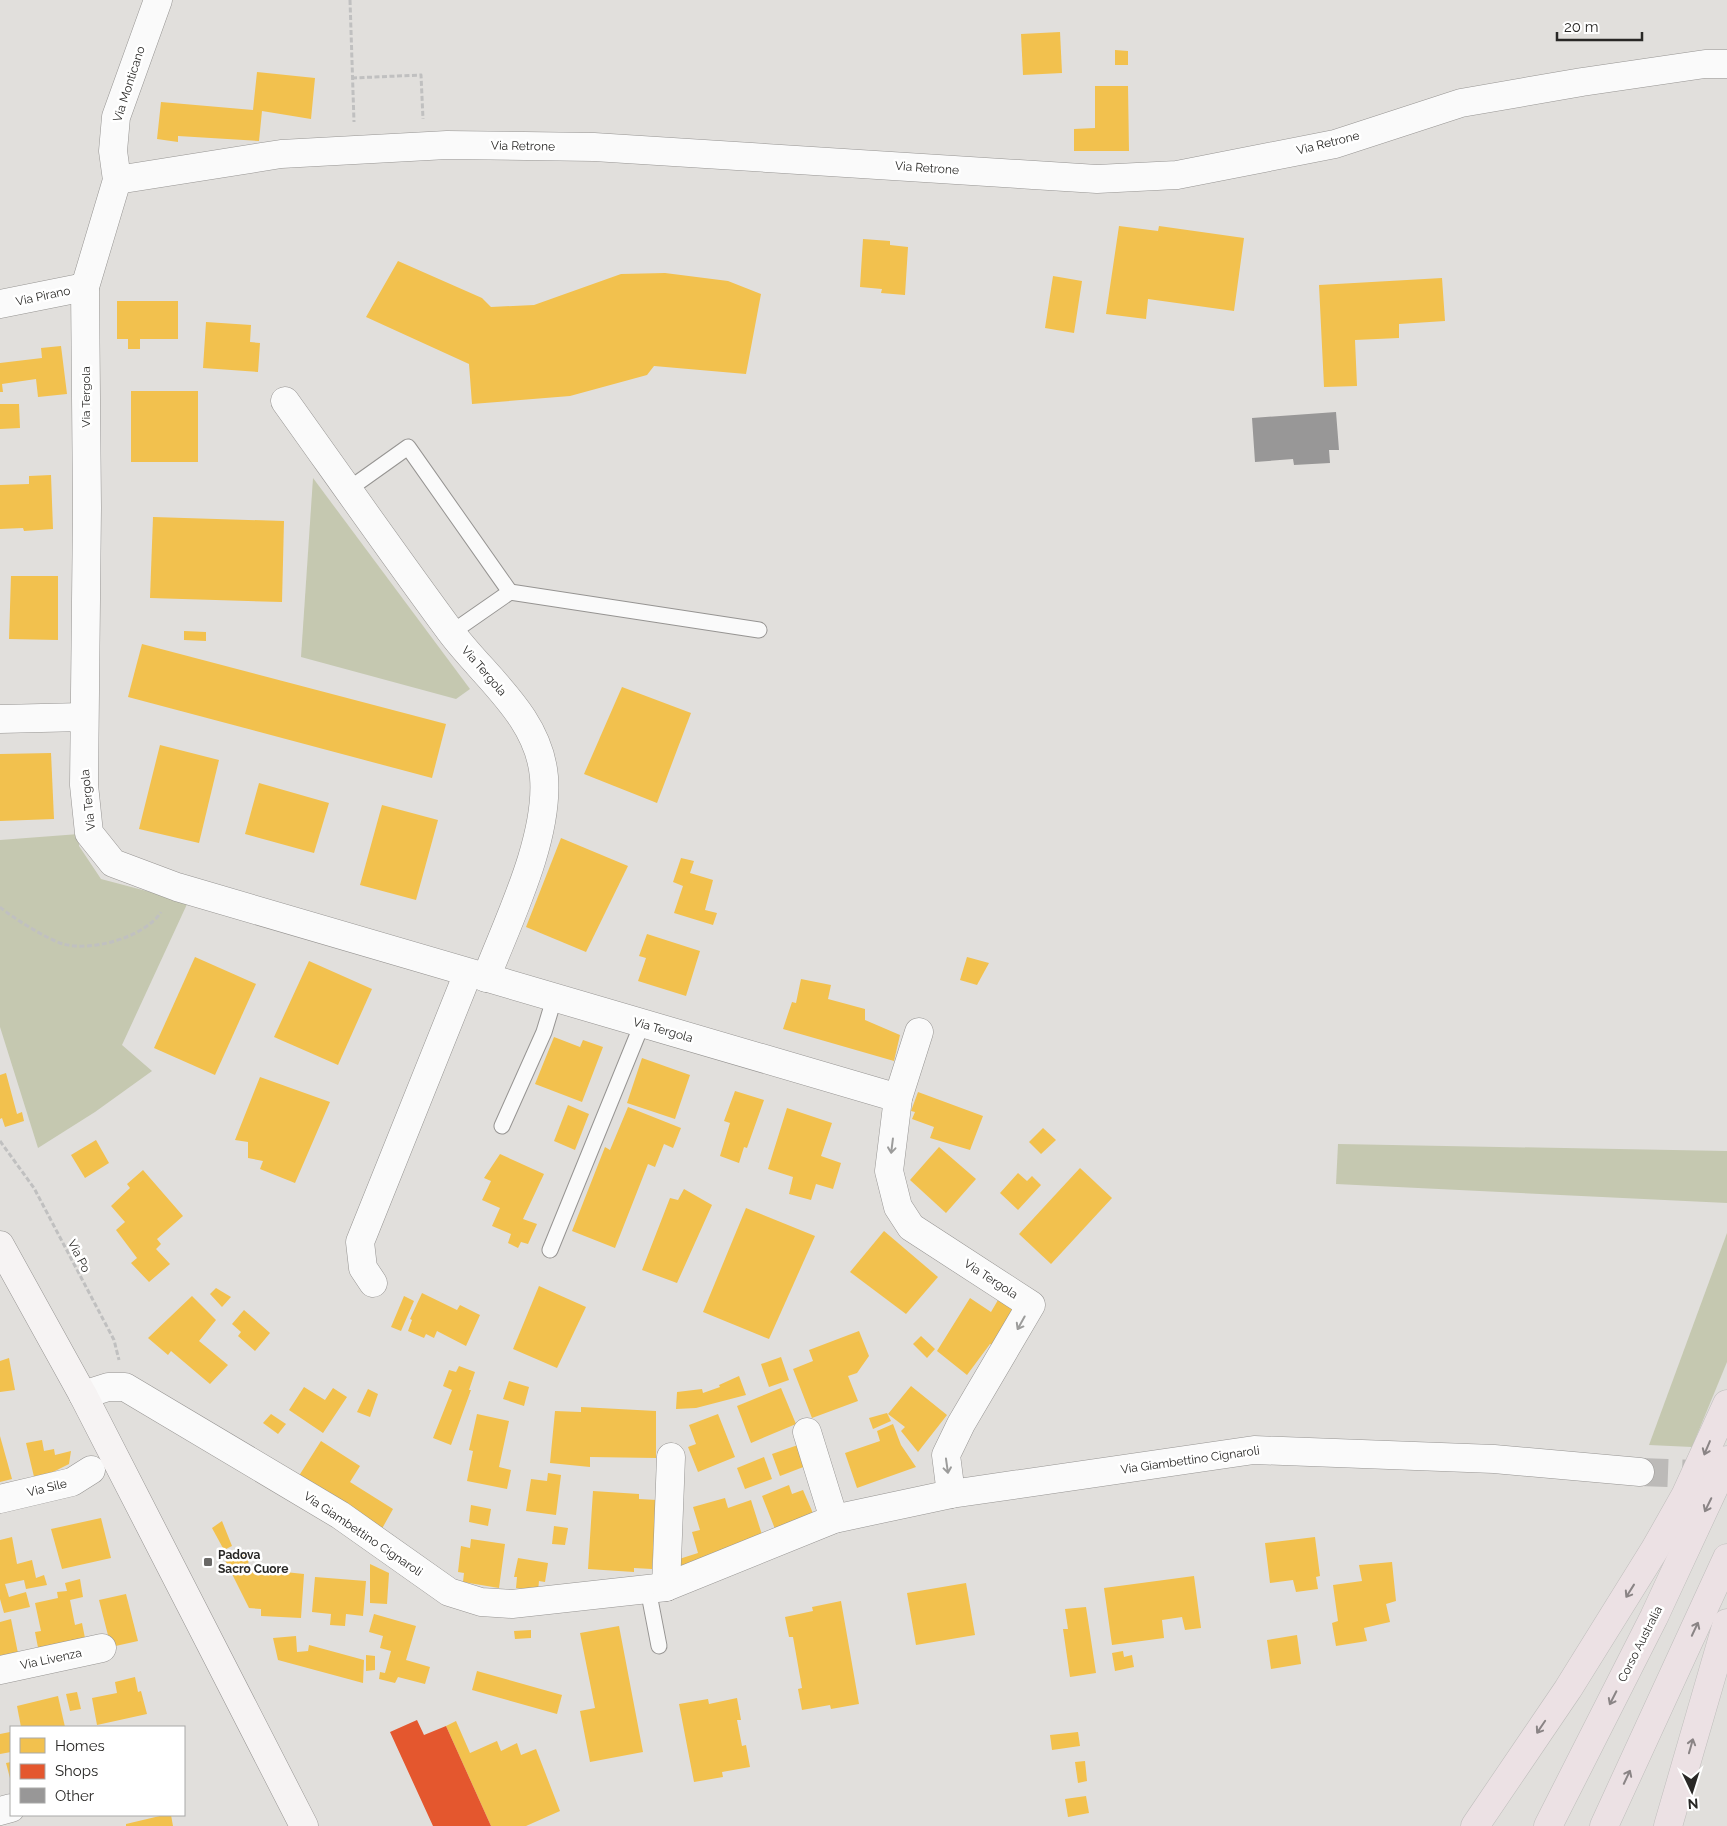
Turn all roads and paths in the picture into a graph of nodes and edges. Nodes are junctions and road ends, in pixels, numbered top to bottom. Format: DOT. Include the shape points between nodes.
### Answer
graph roads {
  1 [pos="158,0"];
  2 [pos="350,0"];
  3 [pos="1727,64"];
  4 [pos="352,78"];
  5 [pos="423,122"];
  6 [pos="354,127"];
  7 [pos="117,180"];
  8 [pos="85,287"];
  9 [pos="0,304"];
  10 [pos="285,401"];
  11 [pos="349,489"];
  12 [pos="510,592"];
  13 [pos="758,630"];
  14 [pos="451,633"];
  15 [pos="83,717"];
  16 [pos="0,719"];
  17 [pos="177,887"];
  18 [pos="0,907"];
  19 [pos="477,976"];
  20 [pos="554,999"];
  21 [pos="642,1024"];
  22 [pos="920,1032"];
  23 [pos="898,1098"];
  24 [pos="502,1126"];
  25 [pos="0,1141"];
  26 [pos="0,1245"];
  27 [pos="550,1250"];
  28 [pos="373,1283"];
  29 [pos="126,1387"];
  30 [pos="84,1395"];
  31 [pos="1727,1404"];
  32 [pos="807,1432"];
  33 [pos="671,1457"];
  34 [pos="1727,1460"];
  35 [pos="91,1470"];
  36 [pos="1640,1472"];
  37 [pos="951,1494"];
  38 [pos="0,1499"];
  39 [pos="834,1519"];
  40 [pos="1727,1558"];
  41 [pos="657,1588"];
  42 [pos="1727,1623"];
  43 [pos="659,1646"];
  44 [pos="102,1648"];
  45 [pos="0,1670"];
  46 [pos="304,1826"];
  47 [pos="1475,1826"];
  48 [pos="1548,1826"];
  49 [pos="1604,1826"];
  50 [pos="1668,1826"];
  1 -- 7 [label="street, Via Monticano" via="116,117 114,151"];
  2 -- 4 [label="path"];
  3 -- 7 [label="street, Via Retrone" via="1705,64 1582,82 1461,103 1335,144 1177,175 1097,179 594,146 447,145 281,154"];
  4 -- 5 [label="path" via="421,75"];
  4 -- 6 [label="path"];
  7 -- 8 [label="street, Via Monticano"];
  8 -- 9 [label="street, Via Pirano"];
  8 -- 15 [label="street, Via Tergola" via="87,518"];
  10 -- 11 [label="street, Via Tergola"];
  11 -- 12 [label="lane" via="408,447"];
  11 -- 14 [label="street, Via Tergola"];
  12 -- 13 [label="lane"];
  12 -- 14 [label="lane"];
  14 -- 19 [label="street, Via Tergola" via="520,713 537,744 544,777 543,813 537,845"];
  15 -- 16 [label="street"];
  15 -- 17 [label="street, Via Tergola" via="84,786 89,833 113,863"];
  17 -- 18 [label="path" via="157,918 138,933 86,945 63,944"];
  17 -- 19 [label="street, Via Tergola"];
  19 -- 20 [label="street, Via Tergola"];
  19 -- 28 [label="street, Via Tergola" via="360,1242 363,1268"];
  20 -- 21 [label="street, Via Tergola"];
  20 -- 24 [label="lane" via="544,1032"];
  21 -- 23 [label="street, Via Tergola"];
  21 -- 27 [label="lane"];
  22 -- 23 [label="street, Via Tergola"];
  23 -- 37 [label="street, Via Tergola, one-way" via="889,1171 898,1207 911,1227 1031,1305 946,1455"];
  25 -- 29 [label="path, Via Po" via="34,1188 114,1340"];
  26 -- 30 [label="main road"];
  29 -- 30 [label="street" via="108,1387"];
  29 -- 41 [label="street, Via Giambettino Cignaroli" via="340,1515 449,1592 481,1602 512,1604"];
  30 -- 46 [label="main road"];
  31 -- 47 [label="highway, one-way" via="1685,1496 1655,1550 1568,1688"];
  32 -- 39 [label="street"];
  33 -- 41 [label="street"];
  34 -- 48 [label="highway, Corso Australia, one-way" via="1654,1617"];
  35 -- 38 [label="street, Via Sile" via="72,1482"];
  36 -- 37 [label="street, Via Giambettino Cignaroli" via="1494,1459 1254,1450"];
  37 -- 39 [label="street, Via Giambettino Cignaroli"];
  39 -- 41 [label="street, Via Giambettino Cignaroli"];
  49 -- 40 [label="highway, one-way"];
  41 -- 43 [label="lane"];
  50 -- 42 [label="highway, one-way"];
  44 -- 45 [label="street, Via Livenza"];
}
